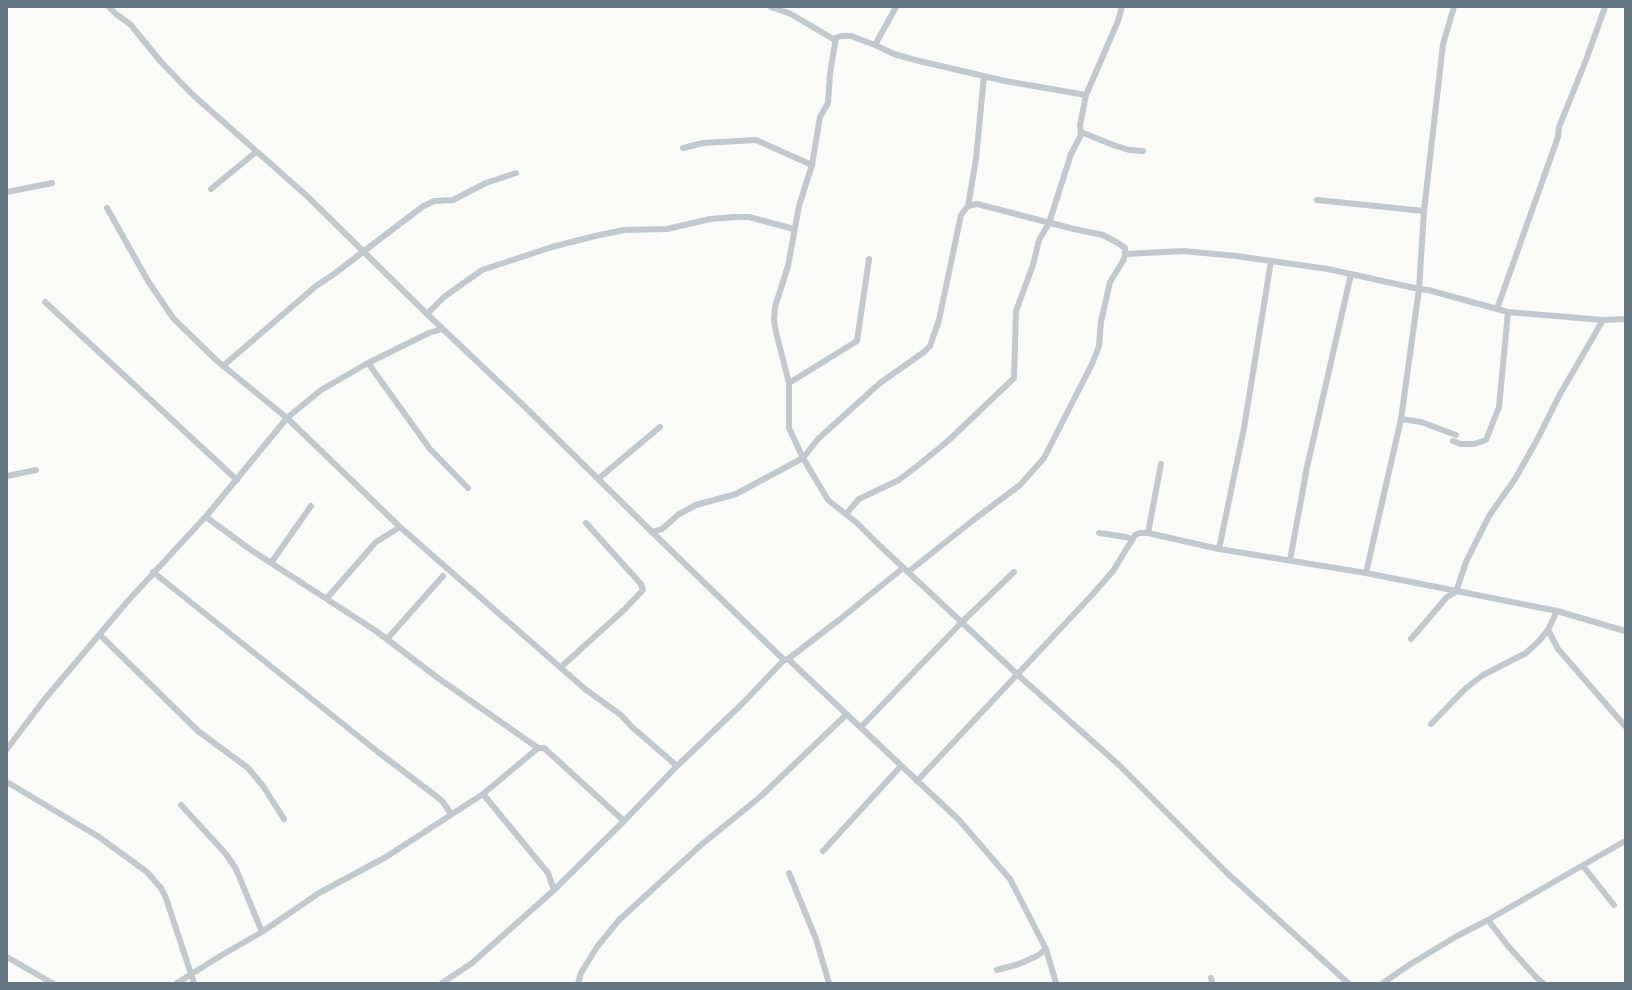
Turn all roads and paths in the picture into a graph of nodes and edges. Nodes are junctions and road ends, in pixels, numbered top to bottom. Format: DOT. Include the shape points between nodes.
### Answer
graph roads {
  1 [pos="109,7"];
  2 [pos="771,7"];
  3 [pos="896,7"];
  4 [pos="1122,7"];
  5 [pos="1454,7"];
  6 [pos="1605,7"];
  7 [pos="836,38"];
  8 [pos="875,45"];
  9 [pos="984,76"];
  10 [pos="1086,95"];
  11 [pos="1081,132"];
  12 [pos="682,148"];
  13 [pos="1143,151"];
  14 [pos="256,152"];
  15 [pos="812,165"];
  16 [pos="516,173"];
  17 [pos="52,182"];
  18 [pos="212,189"];
  19 [pos="7,192"];
  20 [pos="1316,200"];
  21 [pos="968,206"];
  22 [pos="107,208"];
  23 [pos="1424,211"];
  24 [pos="1049,223"];
  25 [pos="794,229"];
  26 [pos="363,251"];
  27 [pos="1125,254"];
  28 [pos="869,259"];
  29 [pos="1271,261"];
  30 [pos="1351,274"];
  31 [pos="1419,290"];
  32 [pos="45,302"];
  33 [pos="1497,309"];
  34 [pos="1508,312"];
  35 [pos="427,314"];
  36 [pos="1625,319"];
  37 [pos="1603,320"];
  38 [pos="442,329"];
  39 [pos="368,363"];
  40 [pos="223,366"];
  41 [pos="789,383"];
  42 [pos="1317,416"];
  43 [pos="287,418"];
  44 [pos="1401,419"];
  45 [pos="660,427"];
  46 [pos="1246,436"];
  47 [pos="803,458"];
  48 [pos="1161,464"];
  49 [pos="36,470"];
  50 [pos="7,476"];
  51 [pos="1305,476"];
  52 [pos="598,479"];
  53 [pos="237,480"];
  54 [pos="468,488"];
  55 [pos="311,506"];
  56 [pos="846,514"];
  57 [pos="206,517"];
  58 [pos="586,523"];
  59 [pos="400,527"];
  60 [pos="652,532"];
  61 [pos="1099,532"];
  62 [pos="1148,533"];
  63 [pos="1132,539"];
  64 [pos="1219,549"];
  65 [pos="1290,560"];
  66 [pos="271,563"];
  67 [pos="905,570"];
  68 [pos="153,572"];
  69 [pos="1014,572"];
  70 [pos="1366,573"];
  71 [pos="443,576"];
  72 [pos="1456,592"];
  73 [pos="327,598"];
  74 [pos="1557,611"];
  75 [pos="961,623"];
  76 [pos="1548,630"];
  77 [pos="1625,631"];
  78 [pos="100,635"];
  79 [pos="387,639"];
  80 [pos="1411,639"];
  81 [pos="786,659"];
  82 [pos="561,667"];
  83 [pos="1018,675"];
  84 [pos="847,714"];
  85 [pos="1431,724"];
  86 [pos="1625,726"];
  87 [pos="861,727"];
  88 [pos="538,748"];
  89 [pos="7,749"];
  90 [pos="677,766"];
  91 [pos="902,766"];
  92 [pos="917,781"];
  93 [pos="7,782"];
  94 [pos="483,794"];
  95 [pos="181,805"];
  96 [pos="451,814"];
  97 [pos="284,819"];
  98 [pos="624,821"];
  99 [pos="1625,841"];
  100 [pos="823,851"];
  101 [pos="1582,866"];
  102 [pos="789,873"];
  103 [pos="554,890"];
  104 [pos="1614,905"];
  105 [pos="1488,920"];
  106 [pos="262,932"];
  107 [pos="1046,949"];
  108 [pos="7,957"];
  109 [pos="997,970"];
  110 [pos="191,975"];
  111 [pos="452,981"];
  112 [pos="52,983"];
  113 [pos="177,983"];
  114 [pos="194,983"];
  115 [pos="442,983"];
  116 [pos="578,983"];
  117 [pos="829,983"];
  118 [pos="1056,983"];
  119 [pos="1348,983"];
  120 [pos="1383,983"];
  121 [pos="1543,983"];
  1 -- 14 [label="street" via="130,24 161,62 193,95"];
  2 -- 7 [label="street" via="791,14 835,40"];
  3 -- 8 [label="street"];
  4 -- 10 [label="street"];
  5 -- 23 [label="street" via="1443,44"];
  6 -- 33 [label="street" via="1559,127 1558,137"];
  7 -- 8 [label="street" via="851,36"];
  7 -- 15 [label="street" via="828,102 820,117"];
  8 -- 9 [label="street" via="894,54"];
  9 -- 10 [label="street"];
  9 -- 21 [label="street" via="976,159"];
  10 -- 11 [label="street"];
  11 -- 13 [label="street" via="1129,150"];
  11 -- 24 [label="street" via="1071,154"];
  12 -- 15 [label="street" via="703,143 756,140"];
  14 -- 18 [label="street"];
  14 -- 26 [label="street" via="307,196"];
  15 -- 25 [label="street"];
  16 -- 26 [label="street" via="486,183 453,200 434,201 422,207"];
  17 -- 19 [label="street"];
  20 -- 23 [label="street"];
  21 -- 24 [label="street" via="976,204"];
  21 -- 47 [label="street" via="961,215 939,320 930,346 880,383 818,439"];
  22 -- 40 [label="street" via="148,281 173,318"];
  23 -- 31 [label="street"];
  24 -- 27 [label="street" via="1103,234 1125,248"];
  24 -- 56 [label="street" via="1039,240 1034,265 1016,311 1014,378 948,440 899,480 859,499"];
  25 -- 35 [label="street" via="749,217 735,217 710,219 667,228 624,230 595,236 482,270 444,297"];
  25 -- 41 [label="street" via="788,266 775,307 774,320"];
  26 -- 35 [label="street"];
  26 -- 40 [label="street" via="316,286"];
  27 -- 29 [label="street" via="1183,251"];
  27 -- 67 [label="street" via="1110,282 1101,322 1099,346 1092,364 1044,458 1020,484"];
  28 -- 41 [label="street" via="857,341"];
  29 -- 30 [label="street"];
  29 -- 64 [label="street" via="1244,428"];
  30 -- 31 [label="street"];
  30 -- 51 [label="street"];
  31 -- 33 [label="street" via="1428,290"];
  31 -- 44 [label="street"];
  32 -- 53 [label="street"];
  33 -- 34 [label="street"];
  34 -- 37 [label="street"];
  34 -- 44 [label="street" via="1499,406 1486,440 1474,444 1461,444 1421,422"];
  35 -- 38 [label="street"];
  36 -- 37 [label="street"];
  37 -- 72 [label="street" via="1515,478 1489,516 1466,562"];
  38 -- 39 [label="street"];
  38 -- 52 [label="street"];
  39 -- 43 [label="street" via="321,390"];
  39 -- 54 [label="street" via="430,449"];
  40 -- 43 [label="street"];
  41 -- 47 [label="street" via="788,428"];
  42 -- 51 [label="street"];
  43 -- 53 [label="street"];
  43 -- 59 [label="street"];
  44 -- 70 [label="street"];
  45 -- 52 [label="street"];
  46 -- 64 [label="street"];
  47 -- 56 [label="street" via="828,500"];
  47 -- 60 [label="street" via="736,494 696,505 679,514 662,529"];
  48 -- 62 [label="street"];
  49 -- 50 [label="street"];
  51 -- 65 [label="street"];
  52 -- 60 [label="street"];
  53 -- 57 [label="street"];
  55 -- 66 [label="street"];
  56 -- 67 [label="street"];
  57 -- 66 [label="street"];
  57 -- 68 [label="street"];
  58 -- 82 [label="street" via="641,584 643,590"];
  59 -- 73 [label="street" via="376,542"];
  59 -- 82 [label="street"];
  60 -- 81 [label="street"];
  61 -- 63 [label="street"];
  62 -- 63 [label="street" via="1140,533"];
  62 -- 64 [label="street"];
  63 -- 83 [label="street" via="1113,571"];
  64 -- 65 [label="street"];
  65 -- 70 [label="street"];
  66 -- 73 [label="street"];
  67 -- 75 [label="street"];
  67 -- 81 [label="street"];
  68 -- 78 [label="street"];
  68 -- 96 [label="street" via="436,796"];
  69 -- 75 [label="street"];
  70 -- 72 [label="street"];
  71 -- 79 [label="street"];
  72 -- 74 [label="street"];
  72 -- 80 [label="street" via="1447,597"];
  73 -- 79 [label="street"];
  74 -- 76 [label="street"];
  74 -- 77 [label="street"];
  75 -- 83 [label="street"];
  75 -- 87 [label="street"];
  76 -- 85 [label="street" via="1526,653 1482,675"];
  76 -- 86 [label="street" via="1558,649"];
  78 -- 89 [label="street" via="44,700"];
  78 -- 97 [label="street" via="198,731 248,768"];
  79 -- 88 [label="street"];
  81 -- 84 [label="street"];
  81 -- 90 [label="street"];
  82 -- 90 [label="street" via="585,689 621,715"];
  83 -- 92 [label="street"];
  83 -- 119 [label="street" via="1119,765 1226,872"];
  84 -- 87 [label="street"];
  84 -- 116 [label="street" via="760,797 700,845 619,920 597,947 581,973"];
  87 -- 91 [label="street"];
  88 -- 94 [label="street"];
  88 -- 98 [label="street" via="544,748"];
  90 -- 98 [label="street"];
  91 -- 92 [label="street"];
  91 -- 100 [label="street"];
  92 -- 107 [label="street" via="960,820 1010,879"];
  93 -- 110 [label="street" via="99,837 147,872 166,898"];
  94 -- 96 [label="street"];
  94 -- 103 [label="street" via="548,873"];
  95 -- 106 [label="street" via="226,854 236,870"];
  96 -- 106 [label="street" via="386,857 319,893"];
  98 -- 103 [label="street"];
  99 -- 101 [label="street"];
  101 -- 104 [label="street"];
  101 -- 105 [label="street"];
  102 -- 117 [label="street" via="816,939"];
  103 -- 111 [label="street"];
  105 -- 120 [label="street" via="1457,936"];
  105 -- 121 [label="street" via="1508,946"];
  106 -- 110 [label="street"];
  107 -- 109 [label="street" via="1038,956"];
  107 -- 118 [label="street"];
  108 -- 112 [label="street"];
  110 -- 113 [label="street"];
  110 -- 114 [label="street"];
  111 -- 115 [label="street"];
}
